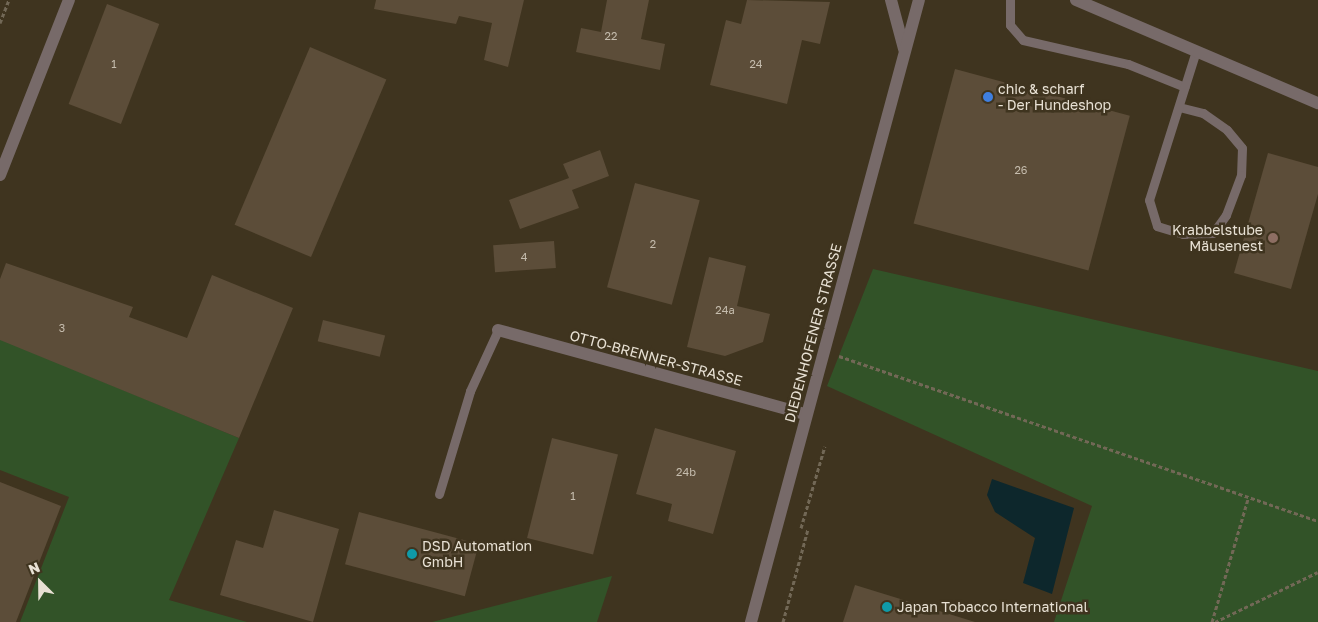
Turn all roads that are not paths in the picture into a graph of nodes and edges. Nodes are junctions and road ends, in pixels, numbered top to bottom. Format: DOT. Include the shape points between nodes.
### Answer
graph roads {
  1 [pos="69,0"];
  2 [pos="919,0"];
  3 [pos="1010,0"];
  4 [pos="1076,0"];
  5 [pos="893,2"];
  6 [pos="1196,51"];
  7 [pos="905,52"];
  8 [pos="1184,88"];
  9 [pos="1318,103"];
  10 [pos="1179,107"];
  11 [pos="0,175"];
  12 [pos="498,330"];
  13 [pos="806,414"];
  14 [pos="439,494"];
  15 [pos="751,622"];
  1 -- 11 [label="street"];
  2 -- 7 [label="street, DIEDENHOFENER STRASSE"];
  3 -- 8 [label="lane" via="1010,26 1023,40 1128,64"];
  4 -- 6 [label="street"];
  5 -- 7 [label="street, DIEDENHOFENER STRASSE"];
  6 -- 8 [label="lane"];
  6 -- 9 [label="street"];
  7 -- 13 [label="street, DIEDENHOFENER STRASSE"];
  8 -- 10 [label="lane"];
  10 -- 10 [label="lane" via="1149,200 1157,226 1183,234 1212,233 1226,216 1242,175 1242,148 1227,130 1203,114"];
  12 -- 13 [label="street, OTTO-BRENNER-STRASSE"];
  12 -- 14 [label="lane" via="470,391"];
  13 -- 15 [label="street, DIEDENHOFENER STRASSE"];
}
